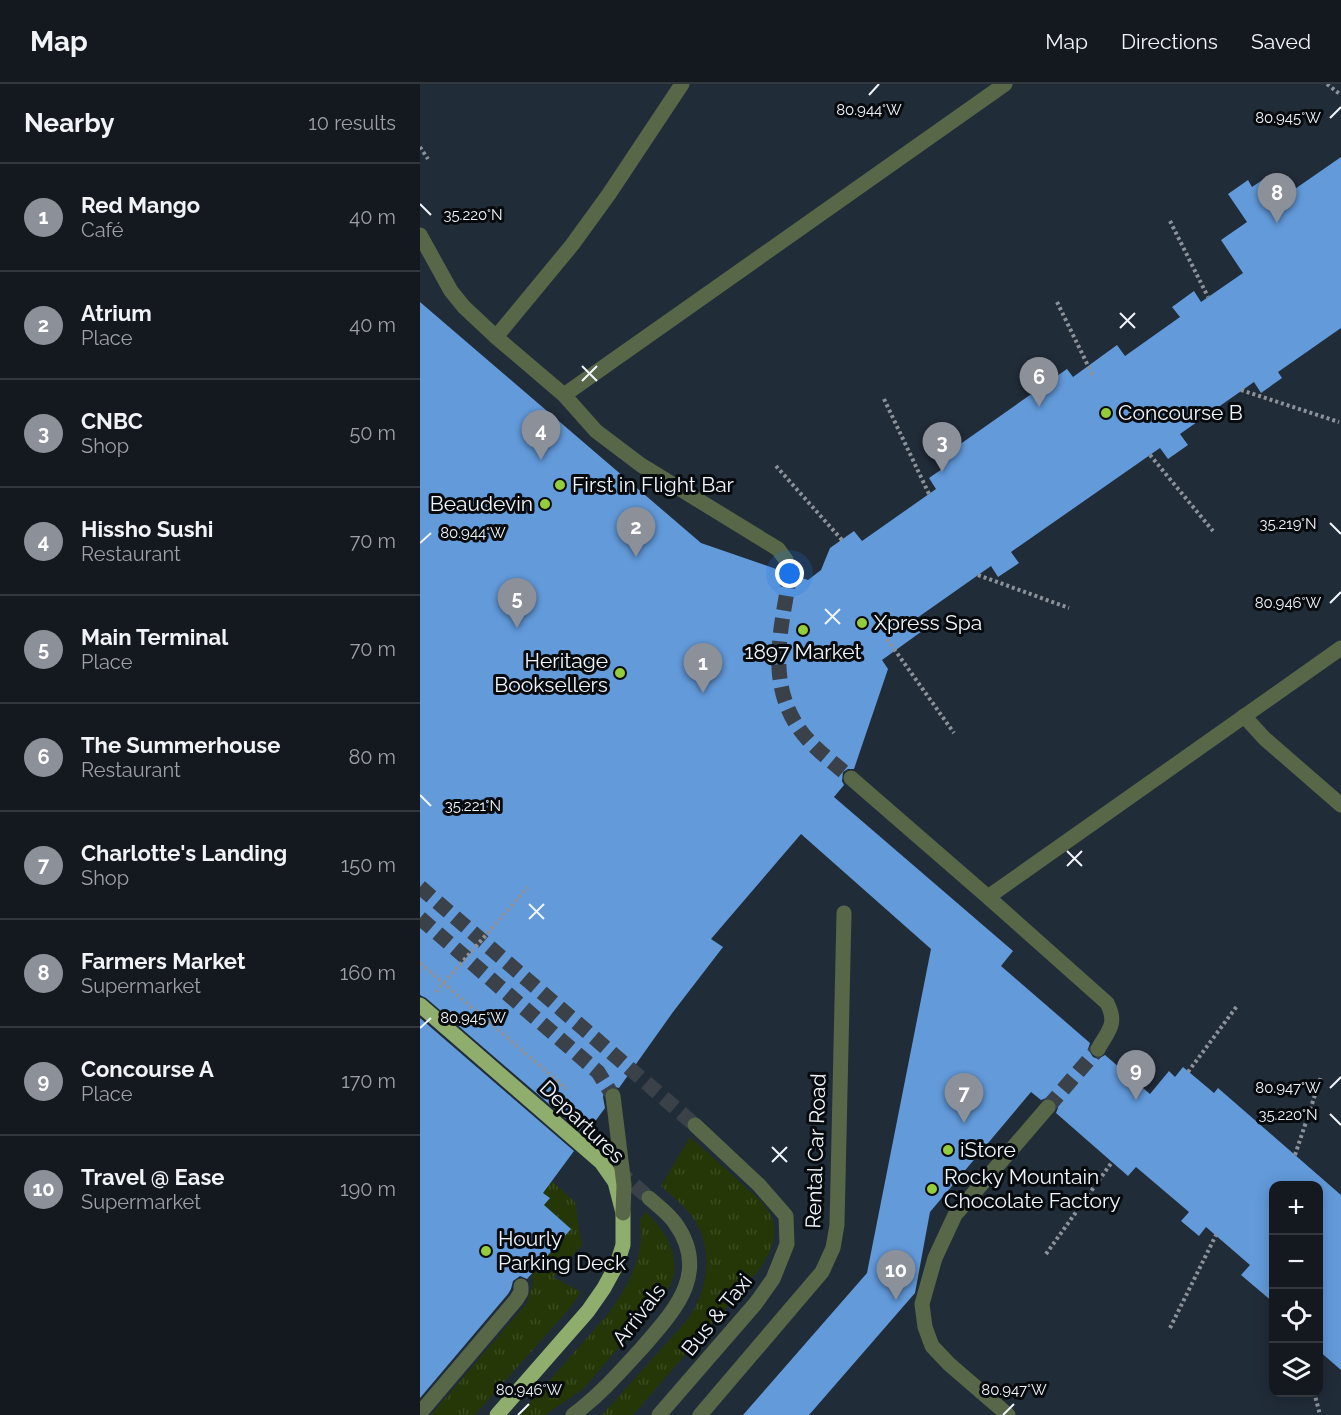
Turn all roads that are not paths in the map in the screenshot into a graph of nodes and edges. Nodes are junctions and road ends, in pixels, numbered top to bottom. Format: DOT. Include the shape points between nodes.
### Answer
graph roads {
  1 [pos="682,84"];
  2 [pos="1005,84"];
  3 [pos="420,235"];
  4 [pos="495,337"];
  5 [pos="564,395"];
  6 [pos="790,573"];
  7 [pos="1341,648"];
  8 [pos="1244,716"];
  9 [pos="850,778"];
  10 [pos="1341,805"];
  11 [pos="988,897"];
  12 [pos="844,913"];
  13 [pos="422,1006"];
  14 [pos="1098,1049"];
  15 [pos="613,1096"];
  16 [pos="1048,1107"];
  17 [pos="695,1125"];
  18 [pos="649,1198"];
  19 [pos="623,1213"];
  20 [pos="520,1286"];
  21 [pos="420,1413"];
  22 [pos="497,1415"];
  23 [pos="573,1415"];
  24 [pos="659,1415"];
  25 [pos="700,1415"];
  26 [pos="1008,1415"];
  1 -- 4 [label="lane" via="572,245"];
  2 -- 5 [label="lane"];
  3 -- 4 [label="lane" via="451,291"];
  4 -- 5 [label="lane"];
  5 -- 6 [label="lane" via="596,430 641,465 778,549"];
  7 -- 8 [label="lane"];
  8 -- 10 [label="lane"];
  8 -- 11 [label="lane"];
  9 -- 11 [label="lane"];
  11 -- 14 [label="lane" via="1107,1003 1112,1025"];
  12 -- 25 [label="lane, Rental Car Road" via="837,1225 833,1248 822,1272"];
  13 -- 19 [label="main road, Departures, bridge" via="601,1162 615,1182"];
  15 -- 19 [label="lane, bridge" via="624,1185"];
  16 -- 26 [label="lane" via="955,1215 935,1258 922,1304 932,1346"];
  17 -- 24 [label="lane, Bus & Taxi" via="786,1216 787,1244 773,1280 756,1303"];
  18 -- 23 [label="lane, Arrivals" via="675,1224 685,1241 690,1255 685,1289 668,1318 624,1368"];
  19 -- 22 [label="main road, Departures" via="623,1245 604,1288"];
  20 -- 21 [label="lane" via="516,1300"];
}
